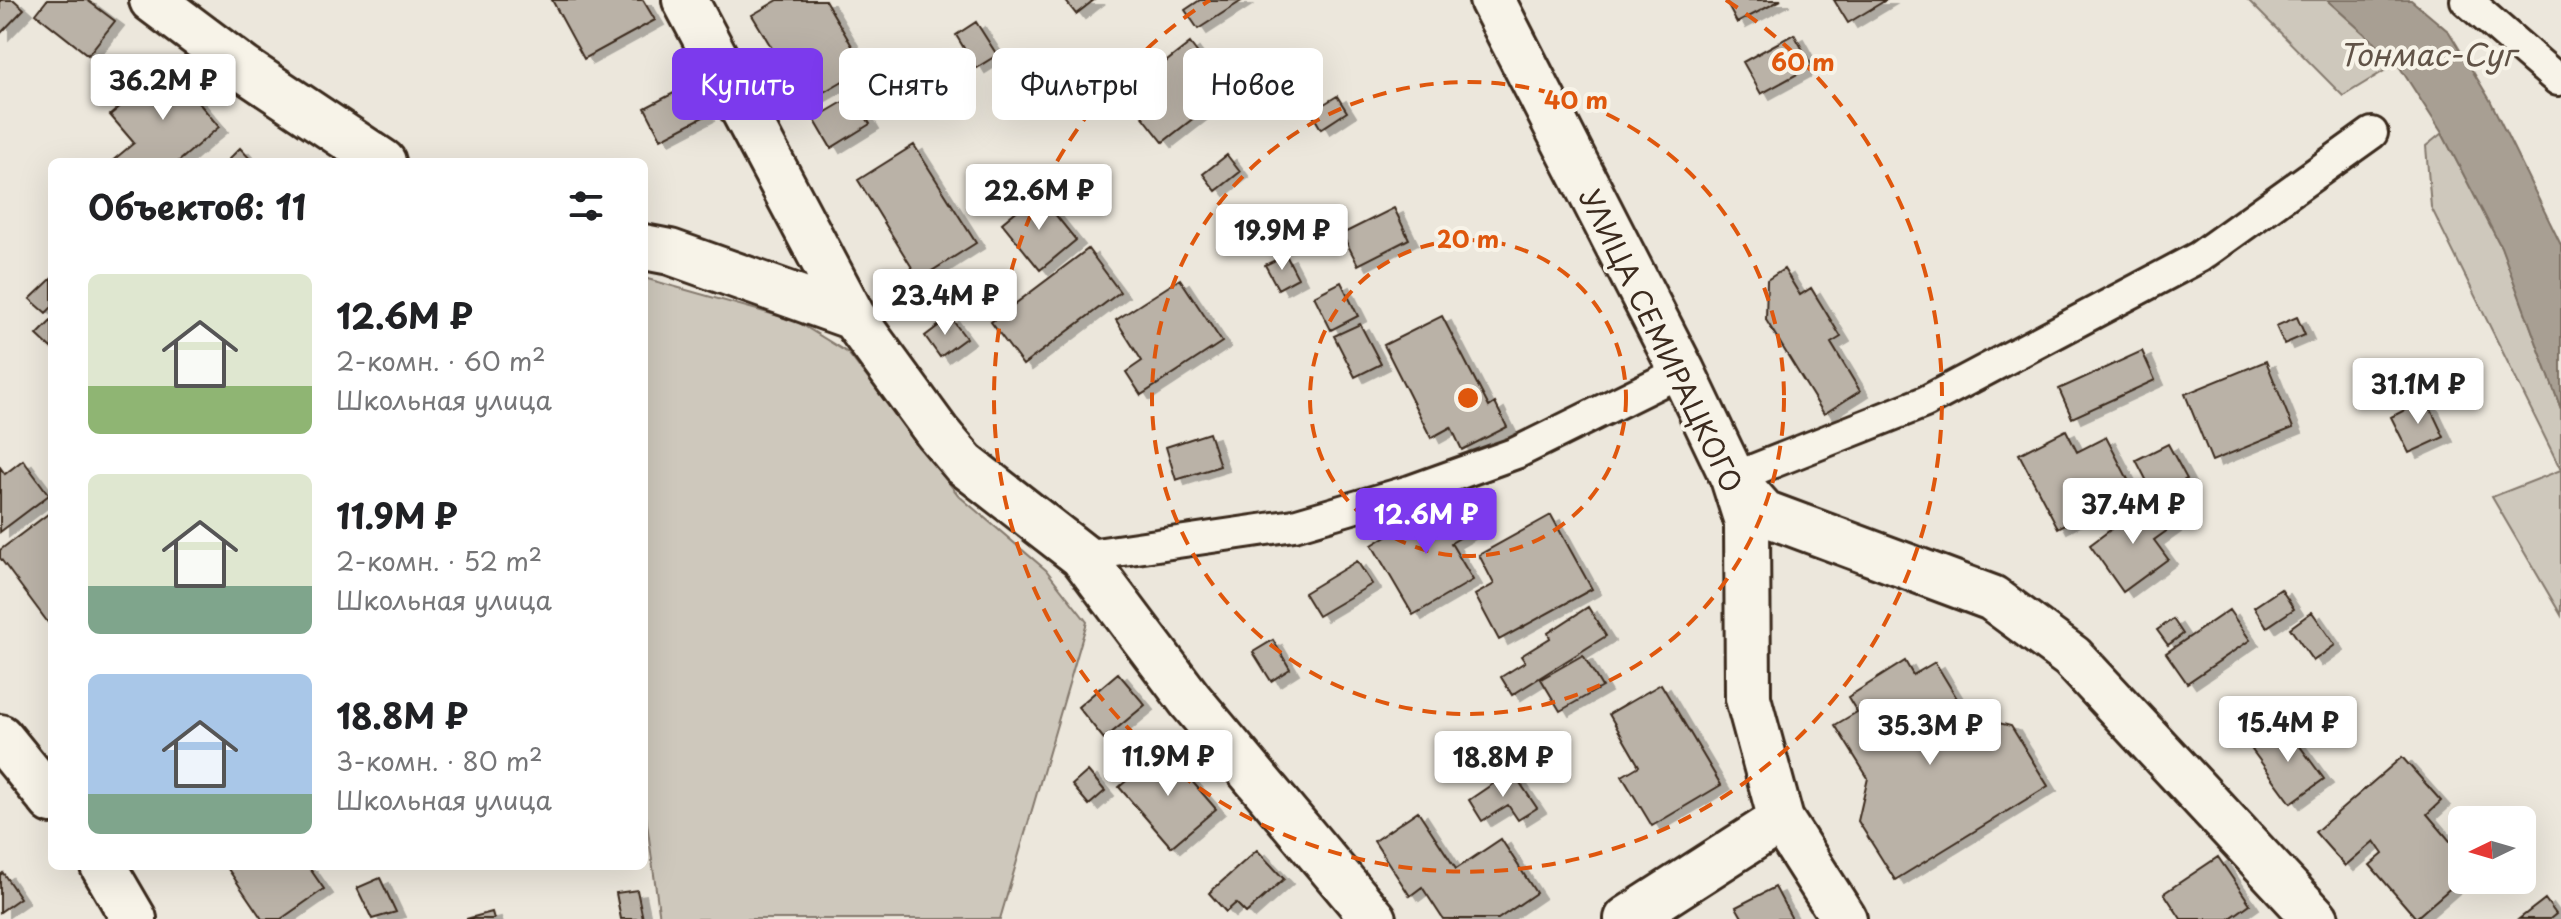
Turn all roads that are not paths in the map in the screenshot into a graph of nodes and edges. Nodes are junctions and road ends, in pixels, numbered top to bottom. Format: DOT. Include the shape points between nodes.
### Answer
graph roads {
  1 [pos="152,0"];
  2 [pos="685,0"];
  3 [pos="1492,0"];
  4 [pos="2466,0"];
  5 [pos="2558,80"];
  6 [pos="2372,133"];
  7 [pos="377,158"];
  8 [pos="648,248"];
  9 [pos="853,317"];
  10 [pos="1682,371"];
  11 [pos="1733,478"];
  12 [pos="1082,556"];
  13 [pos="0,737"];
  14 [pos="48,796"];
  15 [pos="1781,820"];
  16 [pos="105,870"];
  17 [pos="134,919"];
  18 [pos="1374,919"];
  19 [pos="1627,919"];
  20 [pos="1844,919"];
  21 [pos="2316,919"];
  1 -- 7 [label="street"];
  2 -- 9 [label="street"];
  3 -- 10 [label="street, УЛИЦА СЕМИРАЦКОГО"];
  4 -- 5 [label="lane"];
  6 -- 11 [label="lane" via="2199,257 1925,402"];
  8 -- 9 [label="street"];
  9 -- 12 [label="street" via="964,464"];
  10 -- 11 [label="street, УЛИЦА СЕМИРАЦКОГО"];
  10 -- 12 [label="lane" via="1516,453 1410,491 1294,525"];
  11 -- 15 [label="street, УЛИЦА СЕМИРАЦКОГО" via="1747,522 1748,698"];
  11 -- 21 [label="street" via="1764,513 1992,598 2072,657"];
  12 -- 18 [label="street" via="1190,700"];
  13 -- 14 [label="street"];
  15 -- 19 [label="street"];
  15 -- 20 [label="street, УЛИЦА СЕМИРАЦКОГО"];
  16 -- 17 [label="street"];
}
